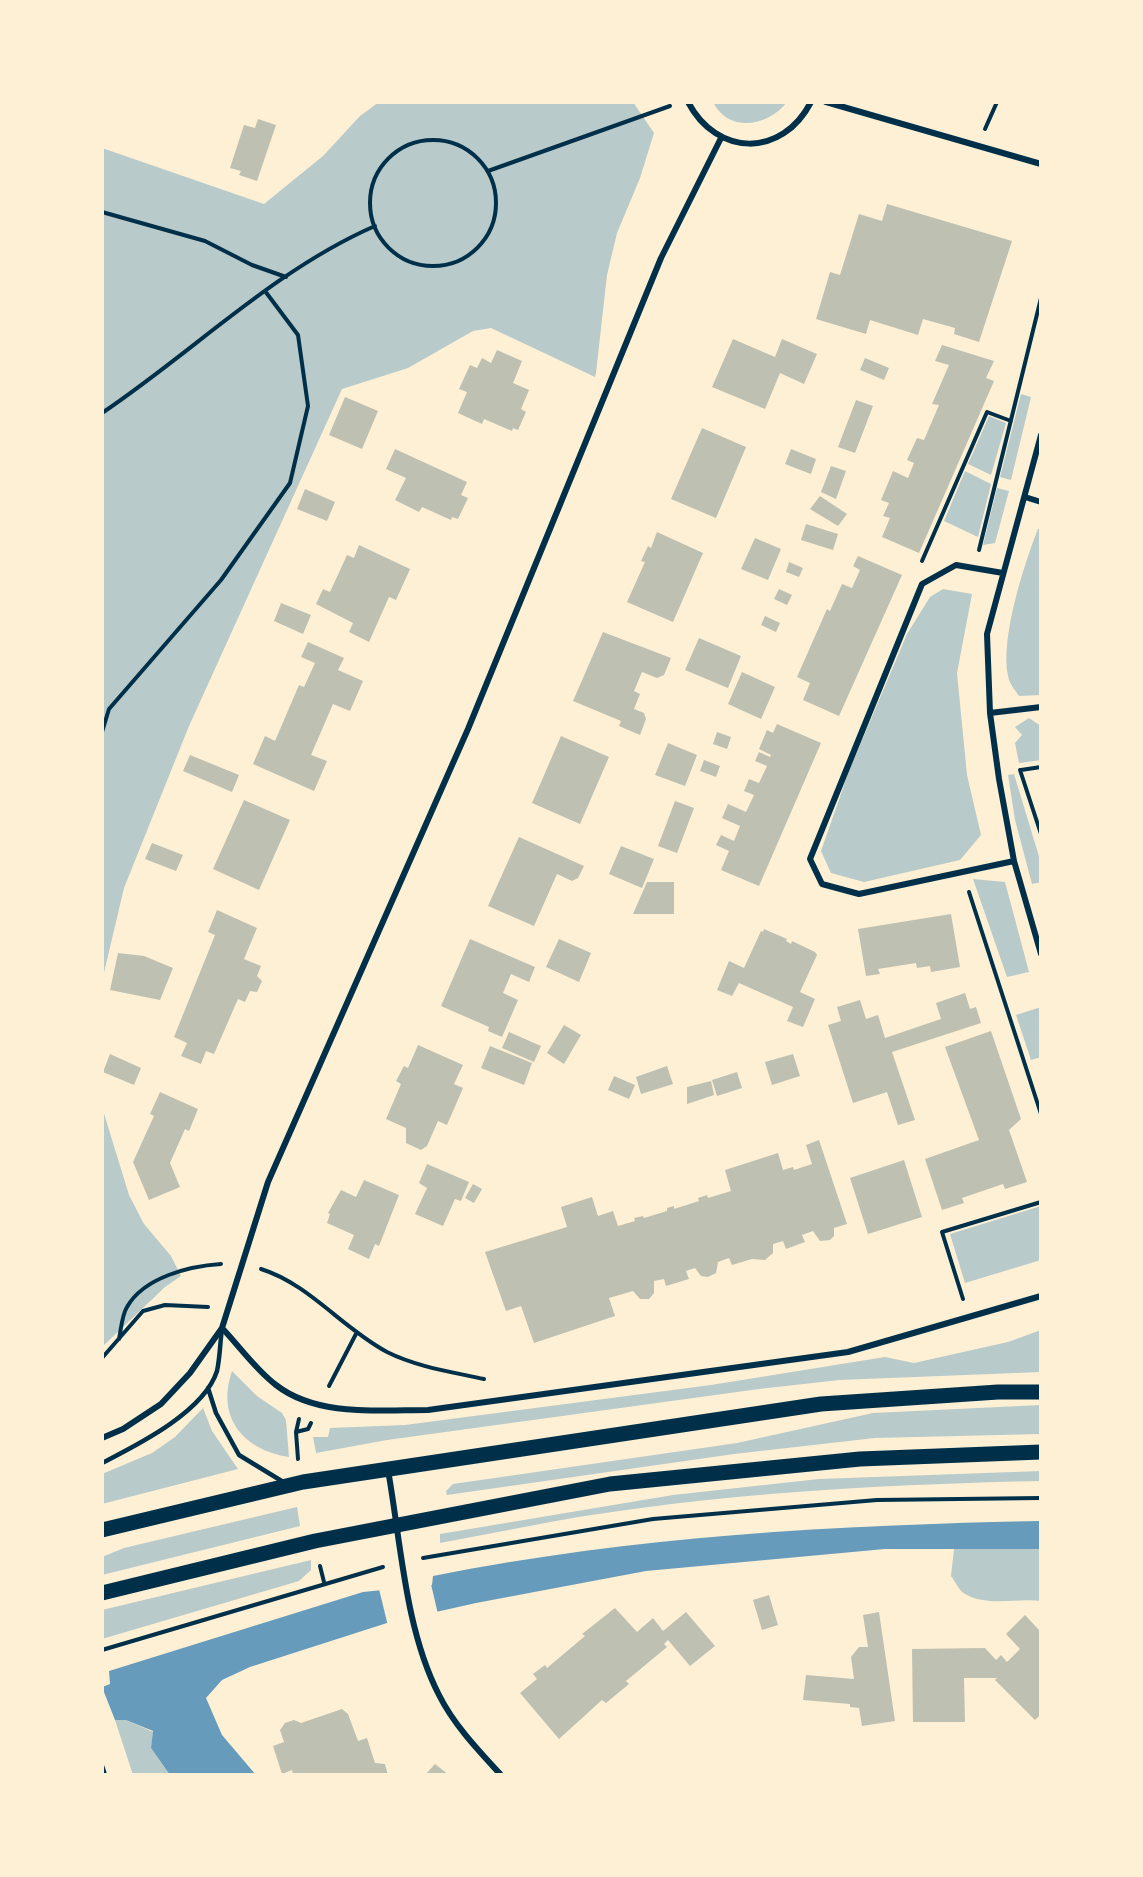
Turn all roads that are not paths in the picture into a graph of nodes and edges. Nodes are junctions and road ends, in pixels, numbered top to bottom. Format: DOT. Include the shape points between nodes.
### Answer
graph roads {
  1 [pos="688,102"];
  2 [pos="811,102"];
  3 [pos="826,102"];
  4 [pos="721,138"];
  5 [pos="1041,164"];
  6 [pos="1041,435"];
  7 [pos="1025,497"];
  8 [pos="1041,502"];
  9 [pos="1003,573"];
  10 [pos="1041,707"];
  11 [pos="990,713"];
  12 [pos="1014,861"];
  13 [pos="1041,954"];
  14 [pos="1041,1296"];
  15 [pos="222,1328"];
  16 [pos="208,1388"];
  17 [pos="1041,1392"];
  18 [pos="102,1438"];
  19 [pos="1041,1452"];
  20 [pos="102,1463"];
  21 [pos="388,1468"];
  22 [pos="290,1486"];
  23 [pos="398,1524"];
  24 [pos="102,1530"];
  25 [pos="102,1593"];
  26 [pos="102,1766"];
  27 [pos="105,1775"];
  28 [pos="501,1775"];
  1 -- 4 [label="street" via="707,128"];
  2 -- 4 [label="street" via="792,129 776,139 739,143"];
  3 -- 5 [label="street"];
  4 -- 15 [label="street" via="661,258 468,729 268,1182"];
  6 -- 7 [label="street"];
  7 -- 8 [label="street"];
  7 -- 9 [label="street"];
  9 -- 11 [label="street" via="987,634"];
  9 -- 12 [label="street" via="956,565 922,584 810,859 822,884 859,894"];
  10 -- 11 [label="street"];
  11 -- 12 [label="street"];
  12 -- 13 [label="street"];
  14 -- 15 [label="street" via="848,1352 428,1410 360,1410 308,1402 277,1386"];
  15 -- 16 [label="lane" via="216,1371"];
  15 -- 18 [label="street" via="190,1373 161,1404"];
  16 -- 20 [label="lane" via="152,1438"];
  16 -- 22 [label="lane" via="216,1413 239,1455"];
  17 -- 21 [label="main road" via="849,1401"];
  19 -- 23 [label="main road" via="860,1459 610,1484"];
  21 -- 22 [label="main road"];
  21 -- 23 [label="street"];
  22 -- 24 [label="main road"];
  23 -- 25 [label="main road"];
  23 -- 28 [label="street" via="413,1622 439,1694 467,1738"];
  26 -- 27 [label="lane"];
}
